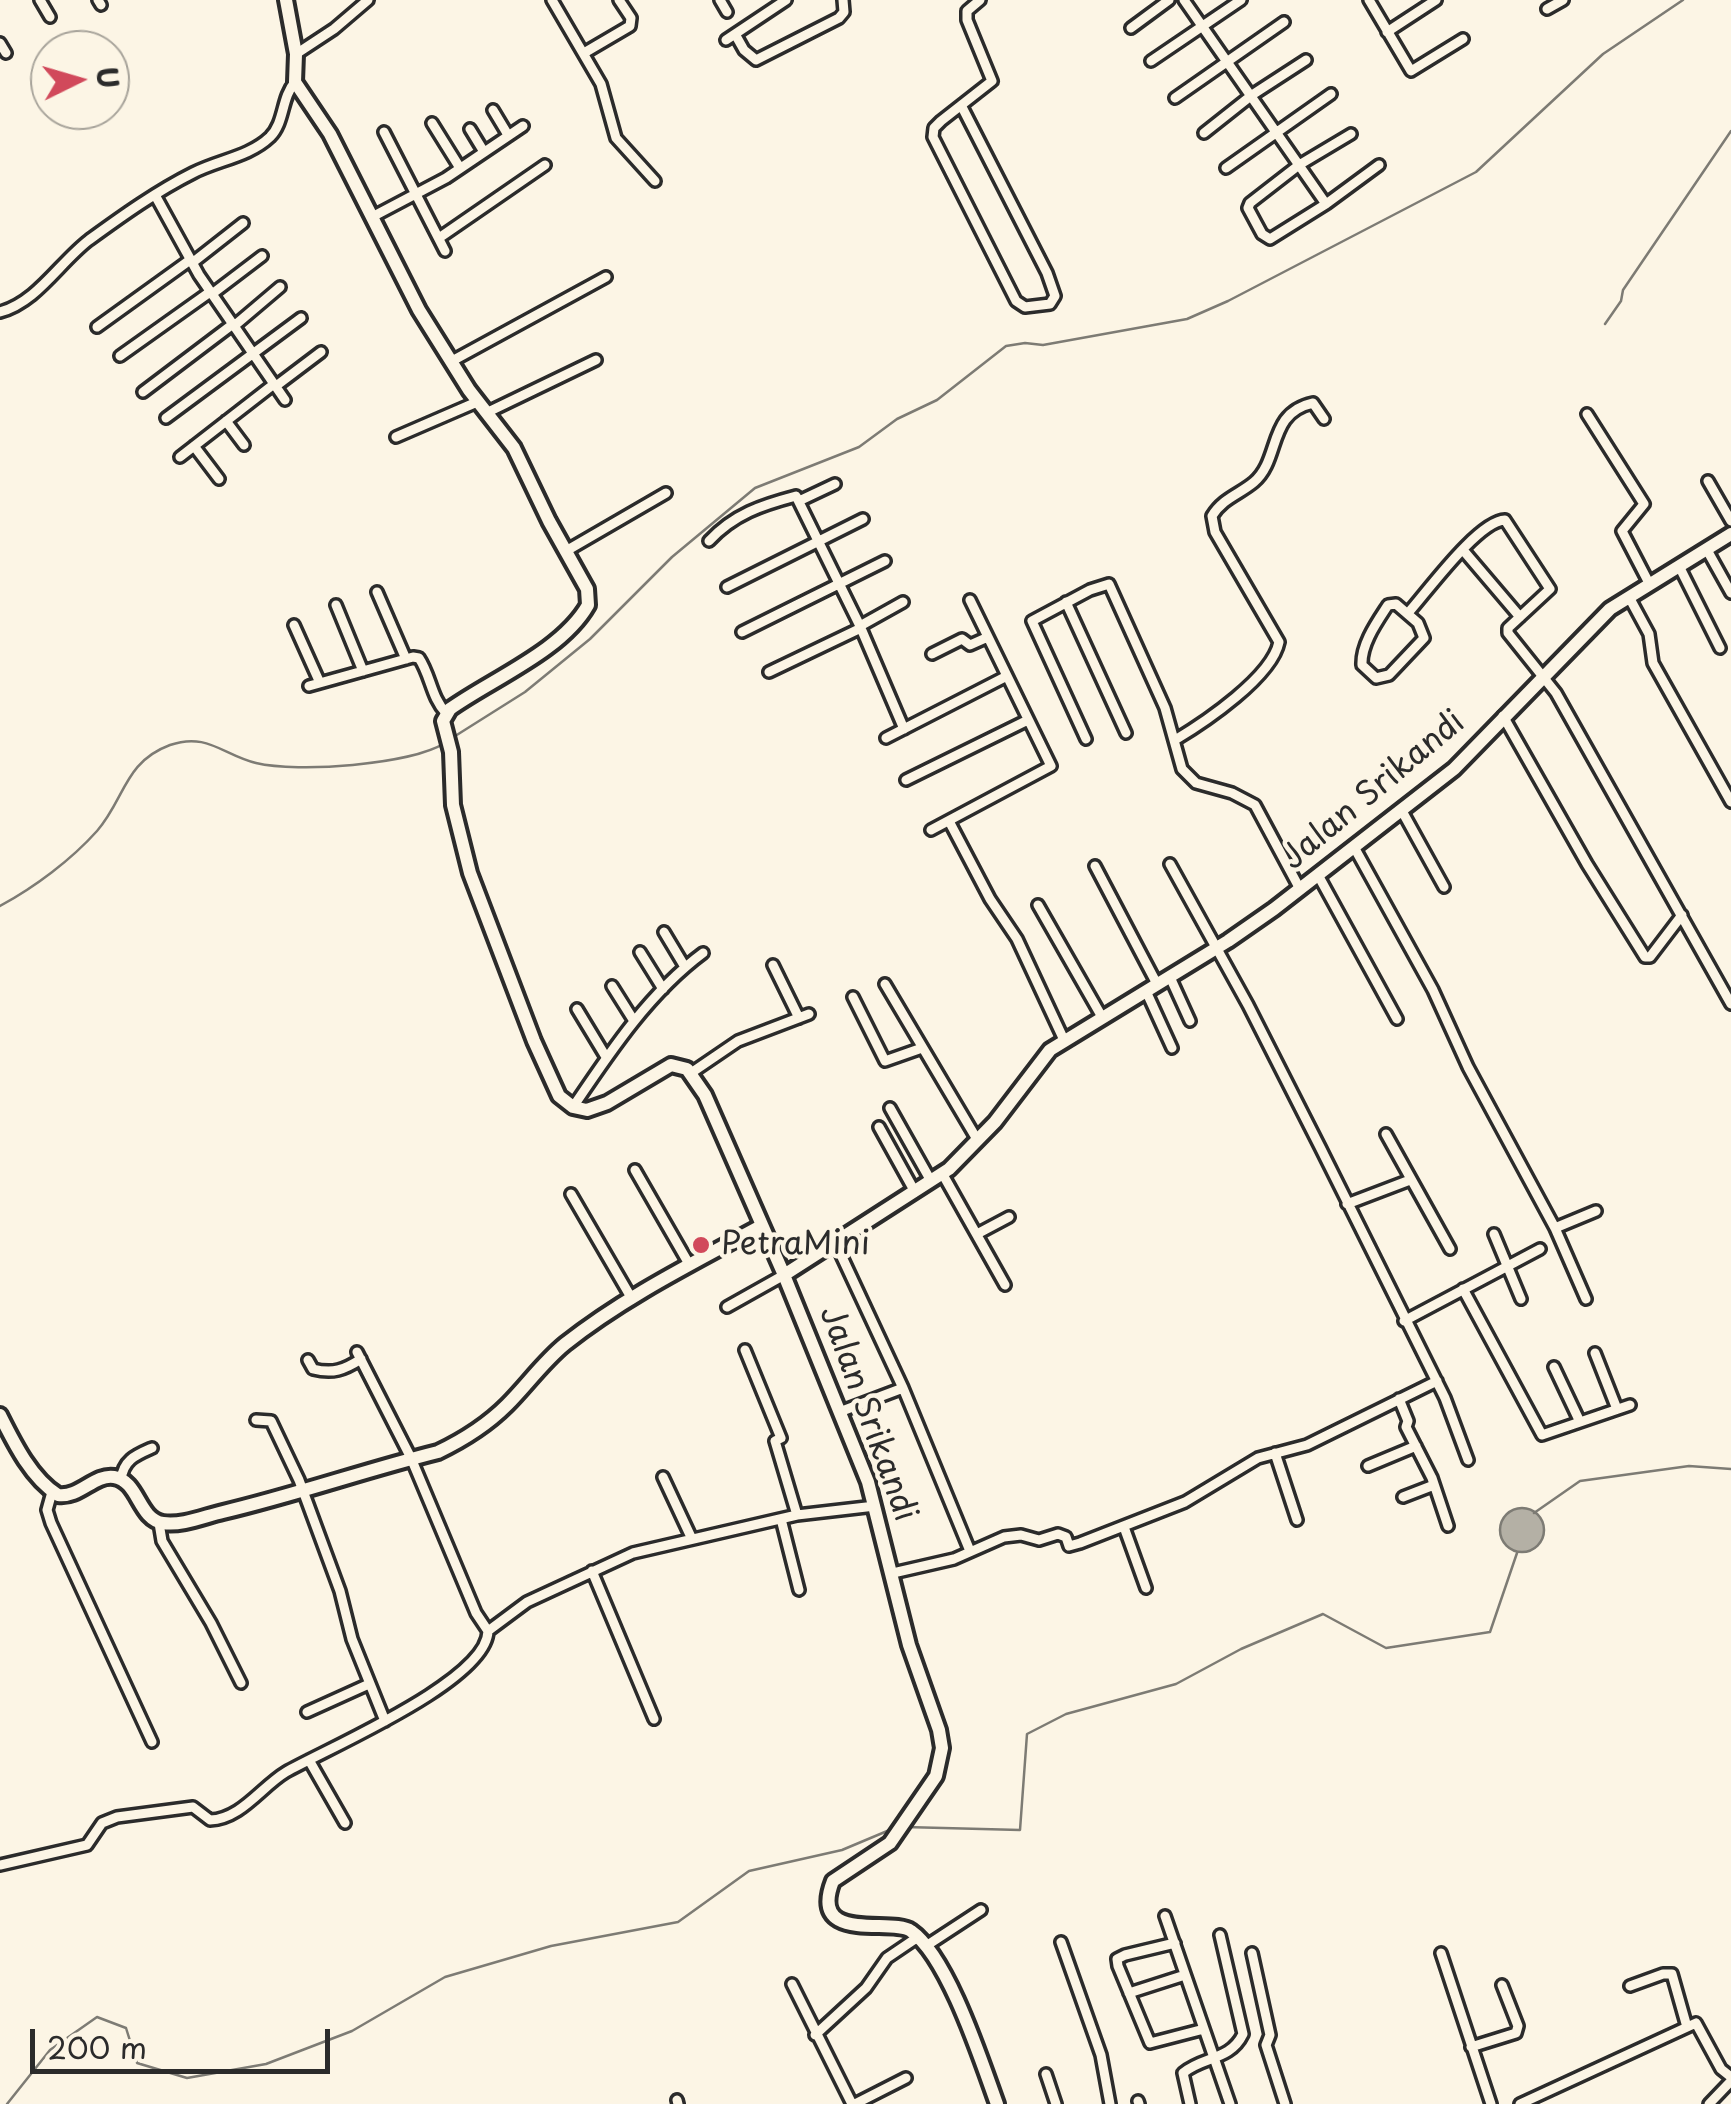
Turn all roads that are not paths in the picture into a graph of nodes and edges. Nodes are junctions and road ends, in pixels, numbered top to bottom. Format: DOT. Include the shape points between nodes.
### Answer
graph roads {
  1 [pos="40,0"];
  2 [pos="286,0"];
  3 [pos="368,0"];
  4 [pos="552,0"];
  5 [pos="619,0"];
  6 [pos="720,0"];
  7 [pos="786,0"];
  8 [pos="843,0"];
  9 [pos="980,0"];
  10 [pos="1169,0"];
  11 [pos="1184,0"];
  12 [pos="1241,0"];
  13 [pos="1369,0"];
  14 [pos="1436,0"];
  15 [pos="1563,0"];
  16 [pos="1547,10"];
  17 [pos="728,12"];
  18 [pos="50,17"];
  19 [pos="1284,22"];
  20 [pos="1203,26"];
  21 [pos="1131,28"];
  22 [pos="1387,32"];
  23 [pos="1463,39"];
  24 [pos="584,53"];
  25 [pos="296,54"];
  26 [pos="1306,60"];
  27 [pos="1151,61"];
  28 [pos="1228,62"];
  29 [pos="295,82"];
  30 [pos="1331,94"];
  31 [pos="1252,95"];
  32 [pos="1175,98"];
  33 [pos="962,107"];
  34 [pos="494,110"];
  35 [pos="432,123"];
  36 [pos="522,126"];
  37 [pos="470,128"];
  38 [pos="384,132"];
  39 [pos="1278,132"];
  40 [pos="1204,133"];
  41 [pos="1351,134"];
  42 [pos="508,135"];
  43 [pos="484,152"];
  44 [pos="545,164"];
  45 [pos="1299,165"];
  46 [pos="1379,165"];
  47 [pos="460,168"];
  48 [pos="1226,168"];
  49 [pos="655,182"];
  50 [pos="155,196"];
  51 [pos="416,196"];
  52 [pos="1326,204"];
  53 [pos="372,218"];
  54 [pos="242,223"];
  55 [pos="439,238"];
  56 [pos="445,251"];
  57 [pos="262,256"];
  58 [pos="191,261"];
  59 [pos="606,278"];
  60 [pos="280,287"];
  61 [pos="211,293"];
  62 [pos="0,312"];
  63 [pos="301,318"];
  64 [pos="234,325"];
  65 [pos="96,327"];
  66 [pos="321,352"];
  67 [pos="254,355"];
  68 [pos="120,356"];
  69 [pos="596,360"];
  70 [pos="452,361"];
  71 [pos="275,385"];
  72 [pos="143,392"];
  73 [pos="285,400"];
  74 [pos="482,408"];
  75 [pos="1588,414"];
  76 [pos="166,418"];
  77 [pos="1324,418"];
  78 [pos="226,422"];
  79 [pos="396,437"];
  80 [pos="244,445"];
  81 [pos="194,446"];
  82 [pos="180,457"];
  83 [pos="219,479"];
  84 [pos="1708,481"];
  85 [pos="835,484"];
  86 [pos="666,494"];
  87 [pos="798,501"];
  88 [pos="863,519"];
  89 [pos="1731,521"];
  90 [pos="1731,534"];
  91 [pos="709,540"];
  92 [pos="818,542"];
  93 [pos="1463,550"];
  94 [pos="1707,550"];
  95 [pos="566,551"];
  96 [pos="886,560"];
  97 [pos="1680,566"];
  98 [pos="839,584"];
  99 [pos="1650,585"];
  100 [pos="728,587"];
  101 [pos="377,592"];
  102 [pos="1731,594"];
  103 [pos="1629,597"];
  104 [pos="970,600"];
  105 [pos="903,602"];
  106 [pos="1066,602"];
  107 [pos="336,605"];
  108 [pos="1408,613"];
  109 [pos="1520,617"];
  110 [pos="294,624"];
  111 [pos="860,627"];
  112 [pos="742,632"];
  113 [pos="988,637"];
  114 [pos="1720,648"];
  115 [pos="932,654"];
  116 [pos="406,659"];
  117 [pos="364,671"];
  118 [pos="769,672"];
  119 [pos="1544,675"];
  120 [pos="1008,676"];
  121 [pos="320,682"];
  122 [pos="309,686"];
  123 [pos="1503,716"];
  124 [pos="1028,720"];
  125 [pos="445,721"];
  126 [pos="904,729"];
  127 [pos="1126,734"];
  128 [pos="886,738"];
  129 [pos="1086,739"];
  130 [pos="1174,740"];
  131 [pos="906,780"];
  132 [pos="1731,802"];
  133 [pos="1402,811"];
  134 [pos="949,820"];
  135 [pos="930,830"];
  136 [pos="1354,848"];
  137 [pos="1170,864"];
  138 [pos="1094,866"];
  139 [pos="1318,876"];
  140 [pos="1444,887"];
  141 [pos="1300,889"];
  142 [pos="1038,906"];
  143 [pos="1682,915"];
  144 [pos="664,932"];
  145 [pos="1216,948"];
  146 [pos="640,952"];
  147 [pos="703,953"];
  148 [pos="773,965"];
  149 [pos="684,967"];
  150 [pos="1170,977"];
  151 [pos="885,984"];
  152 [pos="612,986"];
  153 [pos="1151,988"];
  154 [pos="663,989"];
  155 [pos="852,997"];
  156 [pos="1731,1004"];
  157 [pos="576,1009"];
  158 [pos="1102,1017"];
  159 [pos="1398,1019"];
  160 [pos="1190,1021"];
  161 [pos="634,1022"];
  162 [pos="1064,1040"];
  163 [pos="922,1048"];
  164 [pos="1172,1048"];
  165 [pos="606,1058"];
  166 [pos="690,1073"];
  167 [pos="572,1108"];
  168 [pos="890,1108"];
  169 [pos="879,1127"];
  170 [pos="1386,1134"];
  171 [pos="978,1141"];
  172 [pos="635,1170"];
  173 [pos="936,1177"];
  174 [pos="1410,1180"];
  175 [pos="915,1192"];
  176 [pos="571,1194"];
  177 [pos="1347,1204"];
  178 [pos="1596,1211"];
  179 [pos="1009,1217"];
  180 [pos="761,1226"];
  181 [pos="1555,1228"];
  182 [pos="977,1234"];
  183 [pos="1494,1234"];
  184 [pos="835,1242"];
  185 [pos="1450,1249"];
  186 [pos="1540,1249"];
  187 [pos="689,1264"];
  188 [pos="1508,1265"];
  189 [pos="784,1275"];
  190 [pos="1005,1284"];
  191 [pos="1464,1289"];
  192 [pos="1521,1298"];
  193 [pos="632,1300"];
  194 [pos="1586,1300"];
  195 [pos="727,1307"];
  196 [pos="1404,1320"];
  197 [pos="744,1350"];
  198 [pos="1595,1353"];
  199 [pos="308,1360"];
  200 [pos="1554,1367"];
  201 [pos="903,1388"];
  202 [pos="1440,1389"];
  203 [pos="1398,1399"];
  204 [pos="1630,1405"];
  205 [pos="1618,1409"];
  206 [pos="842,1411"];
  207 [pos="0,1416"];
  208 [pos="256,1420"];
  209 [pos="1580,1422"];
  210 [pos="1416,1446"];
  211 [pos="152,1448"];
  212 [pos="1274,1454"];
  213 [pos="412,1458"];
  214 [pos="1468,1460"];
  215 [pos="1368,1466"];
  216 [pos="662,1477"];
  217 [pos="121,1480"];
  218 [pos="1434,1485"];
  219 [pos="303,1490"];
  220 [pos="52,1492"];
  221 [pos="1403,1497"];
  222 [pos="875,1506"];
  223 [pos="797,1514"];
  224 [pos="782,1519"];
  225 [pos="1296,1520"];
  226 [pos="159,1522"];
  227 [pos="1448,1526"];
  228 [pos="1124,1527"];
  229 [pos="691,1537"];
  230 [pos="970,1552"];
  231 [pos="592,1571"];
  232 [pos="893,1573"];
  233 [pos="1146,1588"];
  234 [pos="798,1590"];
  235 [pos="488,1631"];
  236 [pos="241,1683"];
  237 [pos="369,1684"];
  238 [pos="307,1712"];
  239 [pos="654,1719"];
  240 [pos="385,1722"];
  241 [pos="152,1742"];
  242 [pos="309,1760"];
  243 [pos="345,1823"];
  244 [pos="0,1865"];
  245 [pos="982,1910"];
  246 [pos="1165,1916"];
  247 [pos="1220,1935"];
  248 [pos="922,1942"];
  249 [pos="1061,1942"];
  250 [pos="1174,1944"];
  251 [pos="1252,1953"];
  252 [pos="1441,1953"];
  253 [pos="1185,1975"];
  254 [pos="792,1984"];
  255 [pos="1502,1985"];
  256 [pos="1630,1986"];
  257 [pos="1128,1993"];
  258 [pos="1687,2026"];
  259 [pos="1204,2029"];
  260 [pos="815,2034"];
  261 [pos="1471,2048"];
  262 [pos="1216,2058"];
  263 [pos="1046,2074"];
  264 [pos="906,2078"];
  265 [pos="1731,2079"];
  266 [pos="853,2104"];
  267 [pos="997,2104"];
  268 [pos="1056,2104"];
  269 [pos="1110,2104"];
  270 [pos="1190,2104"];
  271 [pos="1230,2104"];
  272 [pos="1285,2104"];
  273 [pos="1491,2104"];
  274 [pos="1520,2104"];
  275 [pos="1710,2104"];
  1 -- 18 [label="street"];
  2 -- 25 [label="street"];
  3 -- 25 [label="street"];
  4 -- 24 [label="street"];
  5 -- 24 [label="street" via="630,26"];
  6 -- 17 [label="street"];
  7 -- 8 [label="street" via="730,37 752,59 839,18"];
  9 -- 33 [label="street" via="967,20 992,81"];
  10 -- 21 [label="street"];
  11 -- 20 [label="street"];
  12 -- 20 [label="street"];
  13 -- 22 [label="street"];
  14 -- 22 [label="street"];
  15 -- 16 [label="street"];
  19 -- 28 [label="street"];
  20 -- 27 [label="street"];
  20 -- 28 [label="street"];
  22 -- 23 [label="street" via="1411,71"];
  24 -- 49 [label="street" via="605,93 616,138"];
  25 -- 29 [label="street"];
  26 -- 31 [label="street"];
  28 -- 31 [label="street"];
  28 -- 32 [label="street"];
  29 -- 50 [label="street" via="267,140"];
  29 -- 53 [label="street"];
  30 -- 39 [label="street"];
  31 -- 39 [label="street"];
  31 -- 40 [label="street"];
  33 -- 33 [label="street" via="1047,273 1055,296 1050,304 1025,307 1016,301 933,136 940,121"];
  34 -- 42 [label="street"];
  35 -- 47 [label="street"];
  36 -- 42 [label="street"];
  37 -- 43 [label="street"];
  38 -- 51 [label="street"];
  39 -- 45 [label="street"];
  39 -- 48 [label="street"];
  41 -- 45 [label="street"];
  42 -- 43 [label="street"];
  43 -- 47 [label="street"];
  44 -- 55 [label="street"];
  45 -- 52 [label="street"];
  45 -- 52 [label="street" via="1248,206 1262,234 1276,238"];
  46 -- 52 [label="street"];
  47 -- 51 [label="street"];
  50 -- 58 [label="street"];
  50 -- 62 [label="street" via="88,242 31,296"];
  51 -- 53 [label="street"];
  51 -- 55 [label="street"];
  53 -- 70 [label="street"];
  54 -- 58 [label="street"];
  55 -- 56 [label="street"];
  57 -- 61 [label="street"];
  58 -- 61 [label="street"];
  58 -- 65 [label="street"];
  59 -- 70 [label="street"];
  60 -- 64 [label="street"];
  61 -- 64 [label="street"];
  61 -- 68 [label="street"];
  63 -- 67 [label="street"];
  64 -- 67 [label="street"];
  64 -- 72 [label="street"];
  66 -- 71 [label="street"];
  67 -- 71 [label="street"];
  67 -- 76 [label="street"];
  69 -- 74 [label="street"];
  70 -- 74 [label="street"];
  71 -- 73 [label="street"];
  71 -- 78 [label="street"];
  74 -- 79 [label="street"];
  74 -- 95 [label="street" via="514,448"];
  75 -- 99 [label="street" via="1644,504 1622,531"];
  77 -- 130 [label="street" via="1313,403 1289,416 1259,476 1214,512 1214,532 1280,642 1246,686"];
  78 -- 80 [label="street"];
  78 -- 81 [label="street"];
  81 -- 82 [label="street"];
  81 -- 83 [label="street"];
  84 -- 89 [label="street"];
  85 -- 87 [label="street"];
  86 -- 95 [label="street"];
  87 -- 91 [label="street" via="796,496 760,506"];
  87 -- 92 [label="street"];
  88 -- 92 [label="street"];
  90 -- 94 [label="street, Jalan Srikandi"];
  92 -- 98 [label="street"];
  92 -- 100 [label="street"];
  93 -- 108 [label="street"];
  93 -- 109 [label="street"];
  93 -- 109 [label="street" via="1505,520 1550,589"];
  94 -- 97 [label="street, Jalan Srikandi"];
  94 -- 102 [label="street"];
  95 -- 125 [label="street" via="587,589 583,614"];
  96 -- 98 [label="street"];
  97 -- 99 [label="street, Jalan Srikandi"];
  97 -- 114 [label="street"];
  98 -- 111 [label="street"];
  98 -- 112 [label="street"];
  99 -- 103 [label="street, Jalan Srikandi"];
  101 -- 116 [label="street"];
  103 -- 119 [label="street, Jalan Srikandi"];
  103 -- 132 [label="street" via="1650,634 1653,662"];
  104 -- 113 [label="street"];
  105 -- 111 [label="street"];
  106 -- 127 [label="street"];
  106 -- 129 [label="street" via="1032,621"];
  106 -- 130 [label="street" via="1102,584 1113,588"];
  107 -- 117 [label="street"];
  108 -- 108 [label="street" via="1424,638 1390,676 1376,678 1362,665 1364,649 1388,605"];
  109 -- 119 [label="street" via="1508,633"];
  110 -- 121 [label="street"];
  111 -- 118 [label="street"];
  111 -- 126 [label="street"];
  113 -- 115 [label="street" via="970,645 962,639"];
  113 -- 120 [label="street"];
  116 -- 117 [label="street"];
  116 -- 125 [label="street" via="420,658"];
  117 -- 121 [label="street"];
  119 -- 123 [label="street, Jalan Srikandi"];
  119 -- 143 [label="street"];
  120 -- 124 [label="street"];
  120 -- 126 [label="street"];
  121 -- 122 [label="street"];
  123 -- 133 [label="street, Jalan Srikandi" via="1454,769"];
  123 -- 143 [label="street" via="1645,957"];
  124 -- 131 [label="street"];
  124 -- 134 [label="street" via="1052,766"];
  125 -- 167 [label="street" via="453,805 470,873 534,1041"];
  126 -- 128 [label="street"];
  130 -- 141 [label="street" via="1188,778 1248,800 1262,812"];
  133 -- 136 [label="street, Jalan Srikandi"];
  133 -- 140 [label="street"];
  134 -- 135 [label="street"];
  134 -- 162 [label="street" via="1018,938"];
  136 -- 139 [label="street, Jalan Srikandi"];
  136 -- 181 [label="street"];
  137 -- 145 [label="street"];
  138 -- 153 [label="street"];
  139 -- 141 [label="street, Jalan Srikandi"];
  139 -- 159 [label="street"];
  141 -- 145 [label="street, Jalan Srikandi"];
  142 -- 158 [label="street"];
  143 -- 156 [label="street"];
  144 -- 149 [label="street"];
  145 -- 150 [label="street, Jalan Srikandi"];
  145 -- 177 [label="street"];
  146 -- 154 [label="street"];
  147 -- 149 [label="street"];
  148 -- 166 [label="street" via="804,1016 738,1042"];
  149 -- 154 [label="street"];
  150 -- 153 [label="street, Jalan Srikandi"];
  150 -- 160 [label="street"];
  151 -- 163 [label="street"];
  152 -- 161 [label="street"];
  153 -- 158 [label="street, Jalan Srikandi"];
  153 -- 164 [label="street"];
  154 -- 161 [label="street"];
  155 -- 163 [label="street" via="886,1062"];
  157 -- 165 [label="street"];
  158 -- 162 [label="street, Jalan Srikandi"];
  161 -- 165 [label="street"];
  162 -- 171 [label="street, Jalan Srikandi"];
  163 -- 171 [label="street"];
  165 -- 167 [label="street"];
  166 -- 167 [label="street" via="671,1066 606,1103"];
  166 -- 180 [label="street"];
  168 -- 173 [label="street"];
  169 -- 175 [label="street"];
  170 -- 174 [label="street"];
  171 -- 173 [label="street, Jalan Srikandi"];
  172 -- 187 [label="street"];
  173 -- 175 [label="street, Jalan Srikandi"];
  173 -- 182 [label="street"];
  174 -- 177 [label="street"];
  174 -- 185 [label="street"];
  175 -- 184 [label="street, Jalan Srikandi"];
  176 -- 193 [label="street"];
  177 -- 196 [label="street"];
  178 -- 181 [label="street"];
  179 -- 182 [label="street"];
  180 -- 187 [label="street"];
  180 -- 189 [label="street"];
  181 -- 194 [label="street"];
  182 -- 190 [label="street"];
  183 -- 188 [label="street"];
  184 -- 189 [label="street, Jalan Srikandi"];
  184 -- 201 [label="street"];
  186 -- 188 [label="street"];
  187 -- 193 [label="street"];
  188 -- 191 [label="street"];
  188 -- 192 [label="street"];
  189 -- 195 [label="street"];
  189 -- 206 [label="street, Jalan Srikandi"];
  191 -- 196 [label="street"];
  191 -- 209 [label="street" via="1542,1435"];
  193 -- 213 [label="street" via="562,1346 478,1430"];
  196 -- 202 [label="street"];
  197 -- 223 [label="street" via="781,1438 775,1441"];
  198 -- 205 [label="street"];
  199 -- 213 [label="street" via="313,1369 328,1372 359,1356"];
  200 -- 209 [label="street"];
  201 -- 206 [label="street"];
  201 -- 230 [label="street"];
  202 -- 203 [label="street"];
  202 -- 214 [label="street"];
  203 -- 210 [label="street"];
  203 -- 212 [label="street" via="1307,1445"];
  204 -- 205 [label="street"];
  205 -- 209 [label="street"];
  206 -- 222 [label="street, Jalan Srikandi"];
  207 -- 220 [label="street"];
  208 -- 219 [label="street" via="274,1424"];
  210 -- 215 [label="street"];
  210 -- 218 [label="street"];
  211 -- 217 [label="street" via="130,1459"];
  212 -- 225 [label="street"];
  212 -- 228 [label="street"];
  213 -- 219 [label="street"];
  213 -- 235 [label="street"];
  216 -- 229 [label="street"];
  217 -- 220 [label="street" via="102,1479 65,1496"];
  217 -- 226 [label="street"];
  218 -- 221 [label="street"];
  218 -- 227 [label="street"];
  219 -- 226 [label="street"];
  219 -- 237 [label="street"];
  220 -- 241 [label="street" via="51,1523"];
  222 -- 223 [label="street"];
  222 -- 232 [label="street, Jalan Srikandi"];
  223 -- 224 [label="street"];
  224 -- 229 [label="street"];
  224 -- 234 [label="street"];
  226 -- 236 [label="street" via="162,1542"];
  228 -- 230 [label="street" via="1070,1546 1058,1534 1039,1540 1020,1535"];
  228 -- 233 [label="street"];
  229 -- 231 [label="street"];
  230 -- 232 [label="street"];
  231 -- 235 [label="street" via="527,1602"];
  231 -- 239 [label="street"];
  232 -- 248 [label="street, Jalan Srikandi" via="942,1759 890,1843 833,1880 829,1896 838,1918 851,1925 901,1926"];
  235 -- 240 [label="street" via="480,1655"];
  237 -- 238 [label="street"];
  237 -- 240 [label="street"];
  240 -- 242 [label="street"];
  242 -- 243 [label="street"];
  242 -- 244 [label="street" via="227,1817 210,1820 188,1807 124,1816 102,1823 88,1844"];
  245 -- 248 [label="street"];
  246 -- 250 [label="street"];
  247 -- 262 [label="street" via="1244,2028 1237,2045"];
  248 -- 260 [label="street" via="887,1958 866,1988"];
  248 -- 267 [label="street" via="954,1996"];
  249 -- 269 [label="street"];
  250 -- 253 [label="street"];
  250 -- 257 [label="street" via="1117,1959"];
  251 -- 272 [label="street" via="1270,2035 1266,2046"];
  252 -- 261 [label="street"];
  253 -- 257 [label="street"];
  253 -- 259 [label="street"];
  254 -- 260 [label="street"];
  255 -- 261 [label="street" via="1516,2033"];
  256 -- 258 [label="street" via="1672,1974"];
  257 -- 259 [label="street" via="1150,2043"];
  258 -- 265 [label="street" via="1700,2026"];
  258 -- 274 [label="street"];
  259 -- 262 [label="street"];
  260 -- 266 [label="street"];
  261 -- 273 [label="street"];
  262 -- 270 [label="street" via="1182,2073"];
  262 -- 271 [label="street"];
  263 -- 268 [label="street"];
  264 -- 266 [label="street"];
  265 -- 275 [label="street"];
}
